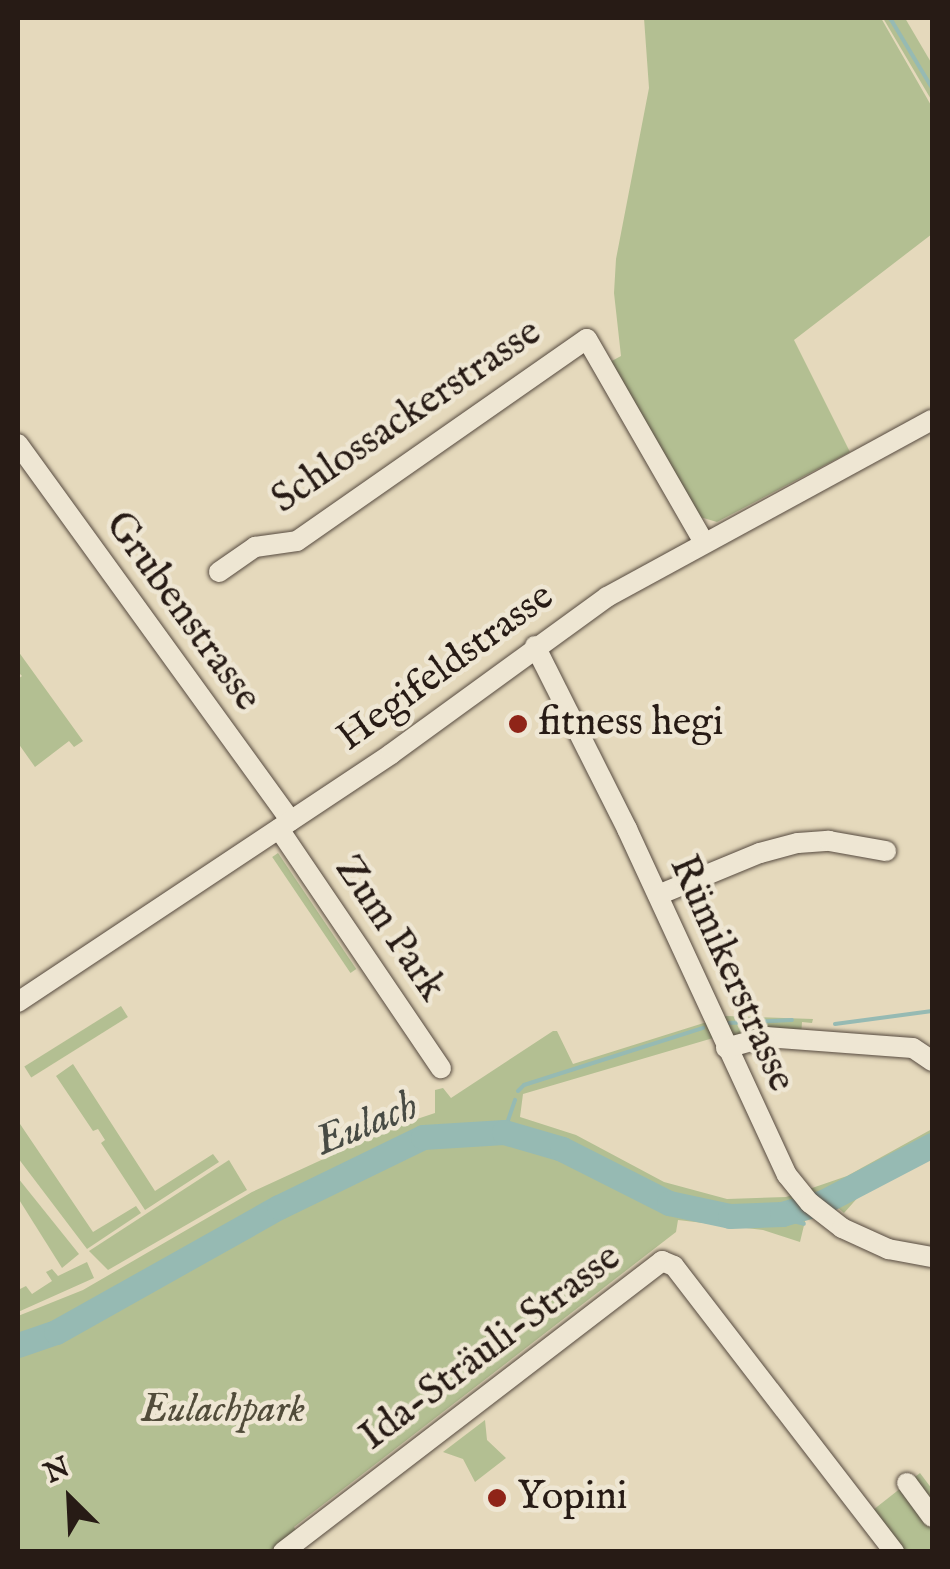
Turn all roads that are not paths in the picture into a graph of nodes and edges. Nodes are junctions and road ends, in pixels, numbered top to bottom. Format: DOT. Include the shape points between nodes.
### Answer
graph roads {
  1 [pos="932,420"];
  2 [pos="18,444"];
  3 [pos="703,541"];
  4 [pos="219,572"];
  5 [pos="535,646"];
  6 [pos="286,825"];
  7 [pos="886,850"];
  8 [pos="658,895"];
  9 [pos="18,1002"];
  10 [pos="726,1048"];
  11 [pos="930,1053"];
  12 [pos="441,1068"];
  13 [pos="932,1257"];
  14 [pos="907,1483"];
  15 [pos="932,1516"];
  16 [pos="309,1544"];
  17 [pos="283,1552"];
  18 [pos="894,1552"];
  1 -- 3 [label="street, Hegifeldstrasse"];
  2 -- 6 [label="street, Grubenstrasse"];
  3 -- 4 [label="street, Schlossackerstrasse" via="587,339 297,541 255,547"];
  3 -- 5 [label="street, Hegifeldstrasse"];
  5 -- 6 [label="street, Hegifeldstrasse"];
  5 -- 8 [label="street, Rümikerstrasse"];
  6 -- 9 [label="street, Hegifeldstrasse"];
  6 -- 12 [label="street, Zum Park"];
  7 -- 8 [label="street" via="829,840 798,844"];
  8 -- 10 [label="street, Rümikerstrasse"];
  10 -- 11 [label="street" via="766,1037"];
  10 -- 13 [label="street, Rümikerstrasse" via="775,1156 802,1194 871,1242"];
  14 -- 15 [label="street"];
  16 -- 17 [label="street"];
  16 -- 18 [label="street, Ida-Sträuli-Strasse" via="662,1261 674,1266"];
}
